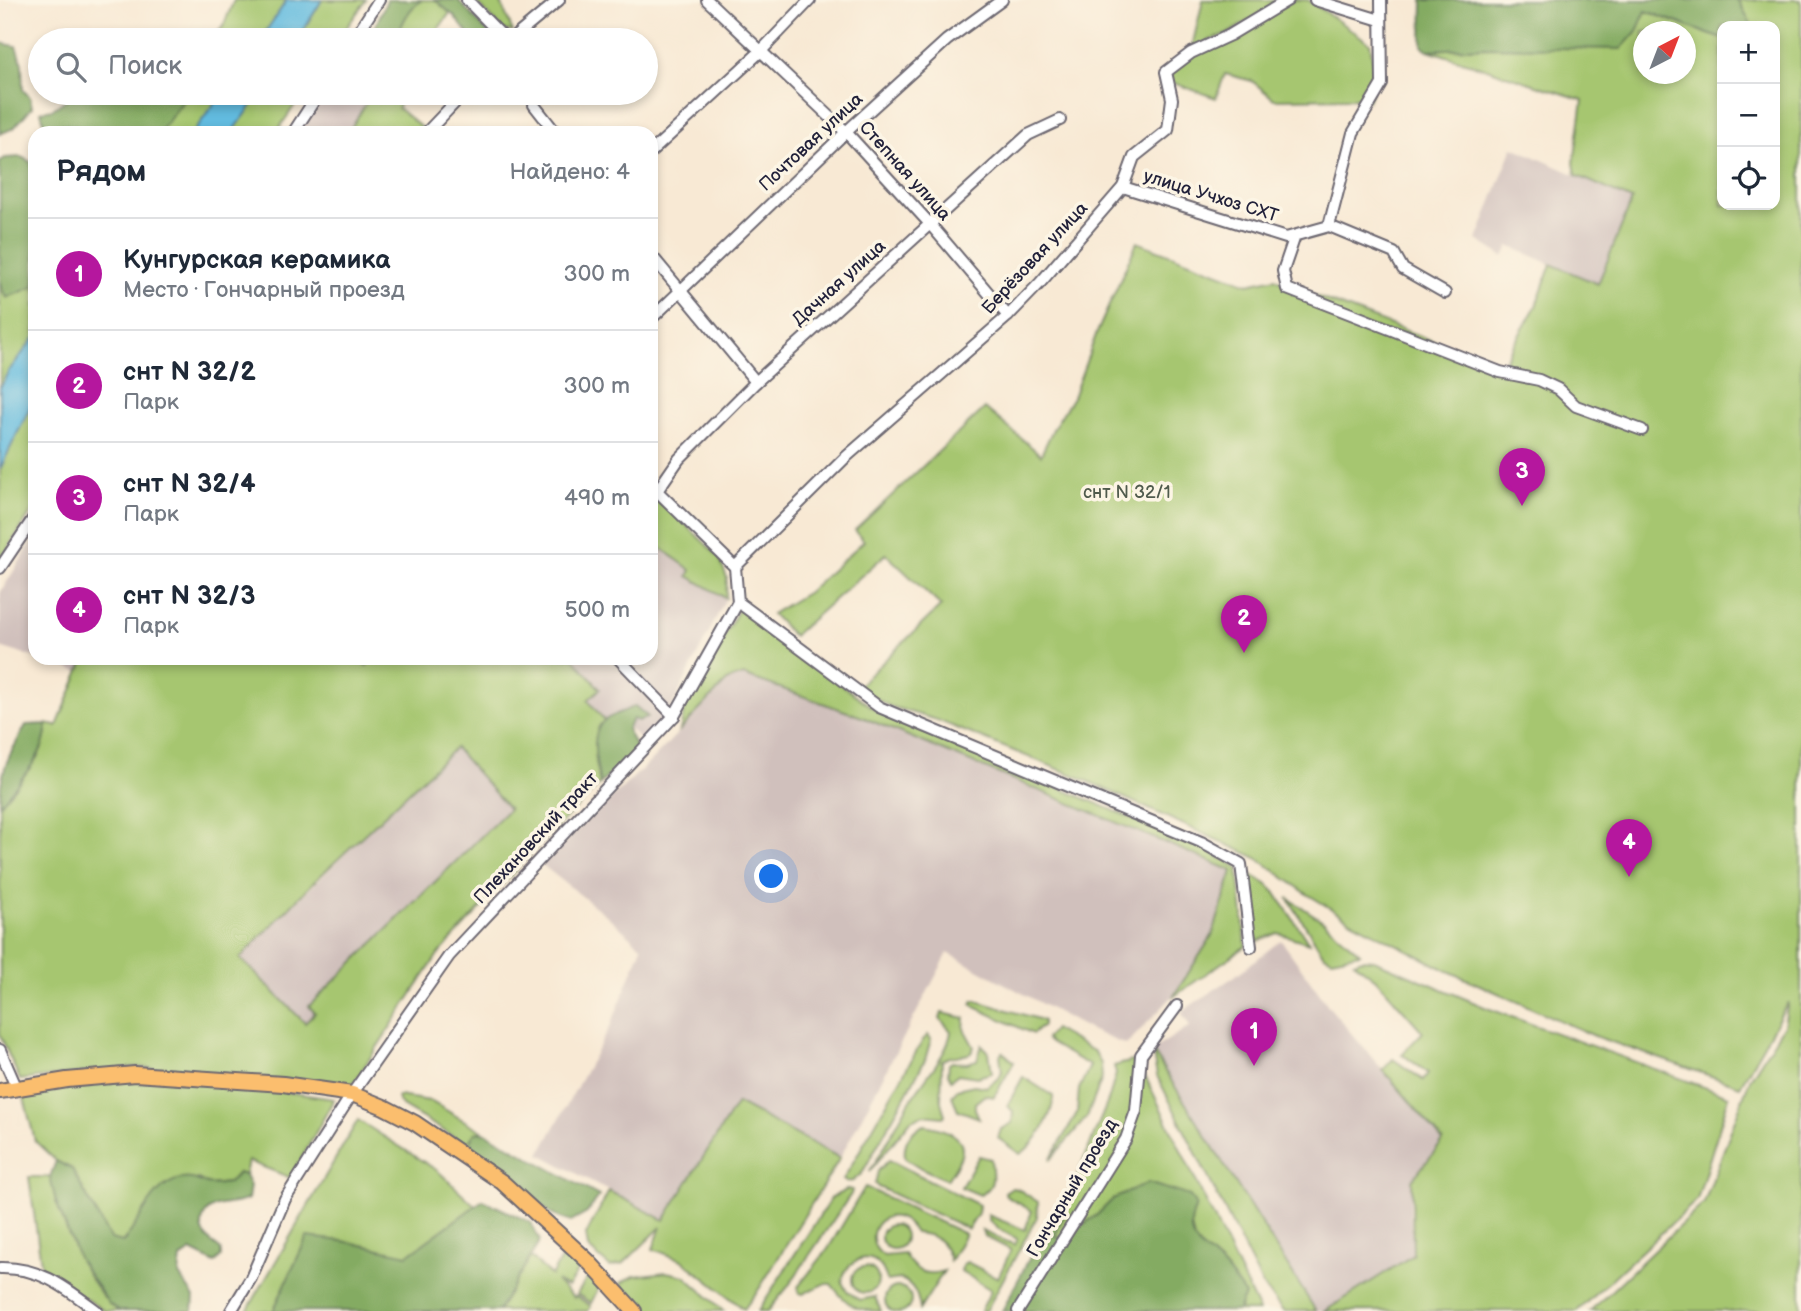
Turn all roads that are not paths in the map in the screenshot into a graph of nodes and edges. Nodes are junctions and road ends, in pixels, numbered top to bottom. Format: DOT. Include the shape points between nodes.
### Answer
graph roads {
  1 [pos="379,0"];
  2 [pos="467,0"];
  3 [pos="559,0"];
  4 [pos="707,0"];
  5 [pos="810,0"];
  6 [pos="1002,0"];
  7 [pos="1288,0"];
  8 [pos="1315,0"];
  9 [pos="1381,0"];
  10 [pos="1380,20"];
  11 [pos="361,28"];
  12 [pos="494,28"];
  13 [pos="525,28"];
  14 [pos="762,50"];
  15 [pos="311,105"];
  16 [pos="453,105"];
  17 [pos="534,105"];
  18 [pos="1060,120"];
  19 [pos="298,126"];
  20 [pos="433,126"];
  21 [pos="550,126"];
  22 [pos="846,132"];
  23 [pos="658,146"];
  24 [pos="1123,187"];
  25 [pos="930,224"];
  26 [pos="1329,226"];
  27 [pos="1295,236"];
  28 [pos="658,264"];
  29 [pos="679,291"];
  30 [pos="1445,293"];
  31 [pos="658,312"];
  32 [pos="1008,316"];
  33 [pos="756,382"];
  34 [pos="1642,430"];
  35 [pos="658,486"];
  36 [pos="658,495"];
  37 [pos="28,526"];
  38 [pos="734,567"];
  39 [pos="0,568"];
  40 [pos="738,602"];
  41 [pos="625,665"];
  42 [pos="674,716"];
  43 [pos="1251,947"];
  44 [pos="1177,1006"];
  45 [pos="0,1050"];
  46 [pos="17,1089"];
  47 [pos="0,1091"];
  48 [pos="352,1094"];
  49 [pos="0,1268"];
  50 [pos="97,1311"];
  51 [pos="231,1311"];
  52 [pos="634,1311"];
  53 [pos="1018,1311"];
  1 -- 11 [label="street"];
  2 -- 12 [label="street"];
  3 -- 13 [label="street"];
  4 -- 14 [label="street, Степная улица"];
  5 -- 14 [label="street"];
  6 -- 22 [label="street, Почтовая улица" via="947,40"];
  7 -- 24 [label="street, Берёзовая улица" via="1191,53 1166,72 1172,99 1168,130 1134,156"];
  8 -- 10 [label="street"];
  9 -- 10 [label="street"];
  10 -- 26 [label="street" via="1382,84 1353,133"];
  14 -- 22 [label="street, Степная улица"];
  14 -- 23 [label="street"];
  15 -- 19 [label="street"];
  16 -- 20 [label="street"];
  17 -- 21 [label="street"];
  18 -- 25 [label="street, Дачная улица" via="1028,135"];
  22 -- 25 [label="street, Степная улица"];
  22 -- 29 [label="street, Почтовая улица"];
  24 -- 27 [label="street, улица Учхоз СХТ" via="1286,238"];
  24 -- 32 [label="street, Берёзовая улица"];
  25 -- 32 [label="street, Степная улица"];
  25 -- 33 [label="street, Дачная улица"];
  26 -- 27 [label="street, улица Учхоз СХТ"];
  26 -- 30 [label="street" via="1394,254 1403,269"];
  27 -- 34 [label="street" via="1283,271 1287,289 1500,372 1539,380 1576,406"];
  28 -- 29 [label="street"];
  29 -- 31 [label="street, Почтовая улица"];
  29 -- 33 [label="street"];
  32 -- 38 [label="street, Берёзовая улица" via="846,457"];
  33 -- 35 [label="street, Дачная улица"];
  36 -- 38 [label="street"];
  37 -- 39 [label="street"];
  38 -- 40 [label="street"];
  40 -- 42 [label="street, Плехановский тракт"];
  40 -- 43 [label="street" via="879,707 1201,842 1241,864"];
  41 -- 42 [label="street"];
  42 -- 48 [label="street, Плехановский тракт" via="449,956"];
  44 -- 53 [label="street, Гончарный проезд" via="1141,1055 1136,1111 1126,1139"];
  45 -- 46 [label="street"];
  46 -- 47 [label="main road"];
  46 -- 48 [label="main road" via="135,1074 283,1084"];
  48 -- 51 [label="street, Плехановский тракт" via="285,1199 251,1278"];
  48 -- 52 [label="main road" via="415,1123 502,1182 588,1261"];
  49 -- 50 [label="street" via="21,1268 58,1282"];
}
